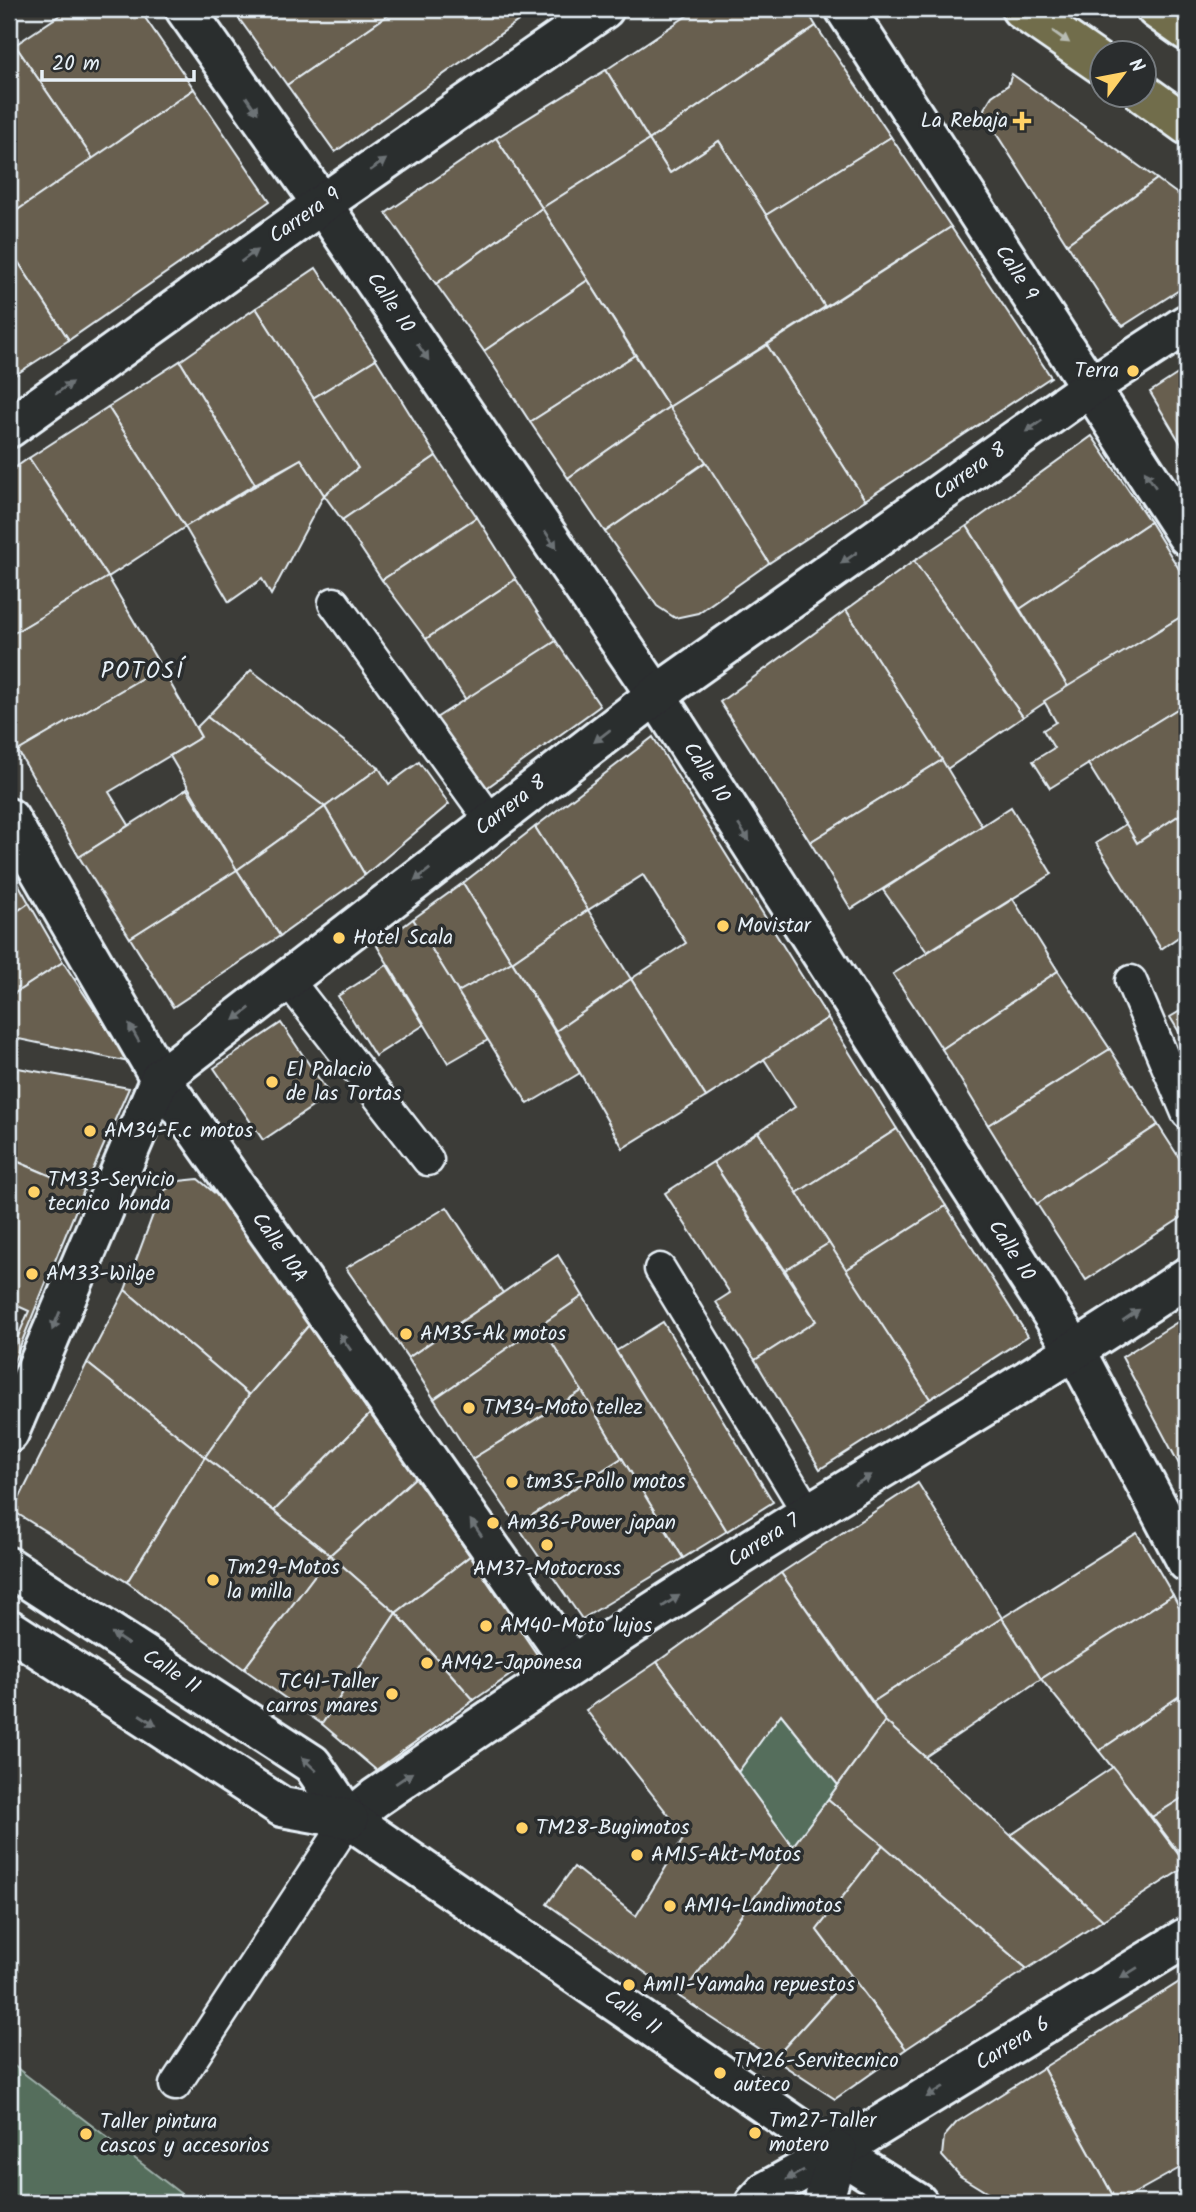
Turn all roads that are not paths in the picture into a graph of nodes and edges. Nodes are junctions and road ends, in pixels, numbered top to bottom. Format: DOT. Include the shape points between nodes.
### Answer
graph roads {
  1 [pos="185,9"];
  2 [pos="604,9"];
  3 [pos="845,9"];
  4 [pos="1021,9"];
  5 [pos="1156,9"];
  6 [pos="1187,31"];
  7 [pos="1088,56"];
  8 [pos="1158,105"];
  9 [pos="1187,125"];
  10 [pos="322,204"];
  11 [pos="1187,324"];
  12 [pos="1090,387"];
  13 [pos="9,428"];
  14 [pos="1187,536"];
  15 [pos="334,603"];
  16 [pos="656,695"];
  17 [pos="9,818"];
  18 [pos="491,821"];
  19 [pos="287,979"];
  20 [pos="1131,981"];
  21 [pos="160,1077"];
  22 [pos="1187,1113"];
  23 [pos="428,1160"];
  24 [pos="660,1269"];
  25 [pos="1187,1277"];
  26 [pos="1076,1352"];
  27 [pos="9,1433"];
  28 [pos="808,1513"];
  29 [pos="1187,1562"];
  30 [pos="9,1567"];
  31 [pos="9,1629"];
  32 [pos="572,1664"];
  33 [pos="349,1819"];
  34 [pos="1187,1937"];
  35 [pos="175,2085"];
  36 [pos="838,2151"];
  37 [pos="755,2203"];
  38 [pos="823,2203"];
  39 [pos="918,2203"];
  1 -- 10 [label="street, Calle 10, one-way"];
  10 -- 2 [label="street, Carrera 9, one-way"];
  3 -- 12 [label="street, Calle 9"];
  4 -- 7 [label="main road, one-way"];
  5 -- 6 [label="main road"];
  8 -- 9 [label="main road"];
  13 -- 10 [label="street, Carrera 9, one-way"];
  10 -- 16 [label="street, Calle 10, one-way"];
  11 -- 12 [label="street, Carrera 8"];
  14 -- 12 [label="street, Calle 9, one-way"];
  12 -- 16 [label="street, Carrera 8, one-way"];
  15 -- 18 [label="lane"];
  16 -- 18 [label="street, Carrera 8, one-way"];
  16 -- 26 [label="street, Calle 10, one-way"];
  21 -- 17 [label="street, Calle 10A, one-way"];
  18 -- 19 [label="street, Carrera 8, one-way"];
  19 -- 21 [label="street, Carrera 8, one-way"];
  19 -- 23 [label="lane"];
  20 -- 22 [label="lane"];
  21 -- 27 [label="street, Carrera 8, one-way"];
  32 -- 21 [label="street, Calle 10A, one-way"];
  24 -- 28 [label="lane"];
  26 -- 25 [label="street, Carrera 7, one-way"];
  28 -- 26 [label="street, Carrera 7, one-way"];
  26 -- 29 [label="street, Calle 10"];
  32 -- 28 [label="street, Carrera 7, one-way"];
  33 -- 30 [label="street, Calle 11, one-way" via="312,1764"];
  31 -- 33 [label="street, Calle 11, one-way" via="282,1807"];
  33 -- 32 [label="street, Carrera 7, one-way"];
  33 -- 35 [label="lane"];
  33 -- 36 [label="street, Calle 11"];
  34 -- 36 [label="street, Carrera 6, one-way"];
  36 -- 37 [label="street, Carrera 6, one-way" via="766,2191"];
  36 -- 38 [label="street"];
  36 -- 39 [label="street, Calle 11"];
}
